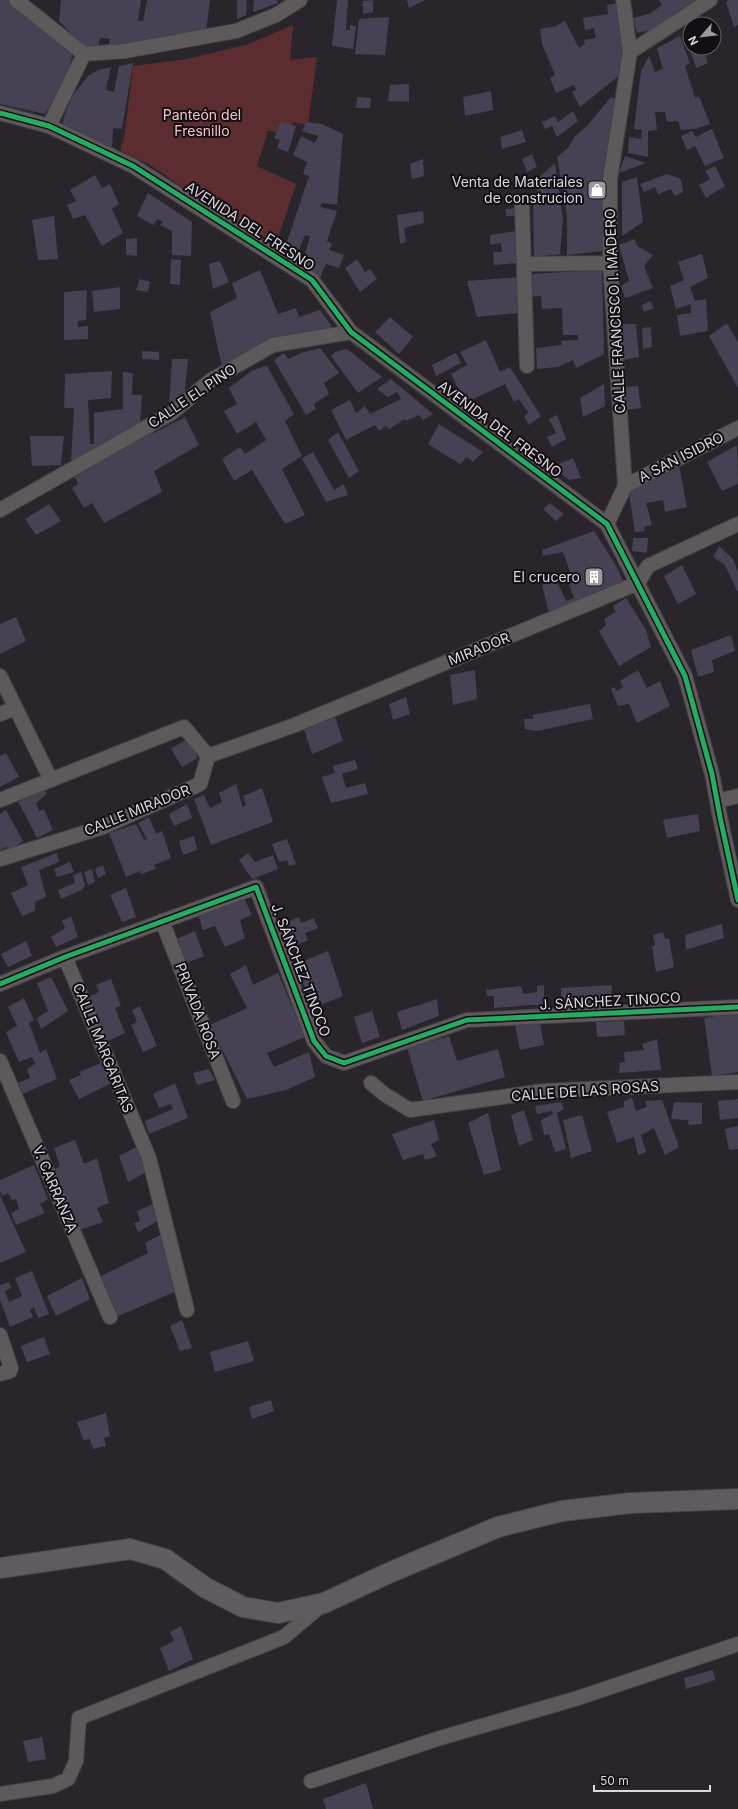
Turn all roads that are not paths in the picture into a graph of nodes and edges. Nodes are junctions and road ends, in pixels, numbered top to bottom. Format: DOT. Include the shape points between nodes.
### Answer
graph roads {
  1 [pos="16,0"];
  2 [pos="300,0"];
  3 [pos="623,0"];
  4 [pos="710,0"];
  5 [pos="630,52"];
  6 [pos="84,54"];
  7 [pos="0,113"];
  8 [pos="49,126"];
  9 [pos="522,206"];
  10 [pos="610,263"];
  11 [pos="525,264"];
  12 [pos="351,332"];
  13 [pos="527,366"];
  14 [pos="738,428"];
  15 [pos="625,486"];
  16 [pos="0,510"];
  17 [pos="607,524"];
  18 [pos="738,524"];
  19 [pos="638,583"];
  20 [pos="0,676"];
  21 [pos="14,708"];
  22 [pos="0,714"];
  23 [pos="208,756"];
  24 [pos="51,780"];
  25 [pos="738,796"];
  26 [pos="0,800"];
  27 [pos="717,801"];
  28 [pos="0,859"];
  29 [pos="738,900"];
  30 [pos="162,921"];
  31 [pos="65,957"];
  32 [pos="0,984"];
  33 [pos="738,1007"];
  34 [pos="0,1061"];
  35 [pos="738,1082"];
  36 [pos="370,1083"];
  37 [pos="233,1101"];
  38 [pos="187,1310"];
  39 [pos="110,1317"];
  40 [pos="0,1336"];
  41 [pos="0,1374"];
  42 [pos="738,1500"];
  43 [pos="0,1568"];
  44 [pos="324,1603"];
  45 [pos="738,1644"];
  46 [pos="311,1780"];
  47 [pos="0,1794"];
  1 -- 6 [label="street"];
  2 -- 6 [label="street" via="276,15 236,31 125,51"];
  3 -- 5 [label="street, CALLE FRANCISCO I. MADERO"];
  4 -- 5 [label="street"];
  5 -- 10 [label="street, CALLE FRANCISCO I. MADERO" via="610,179"];
  6 -- 8 [label="street"];
  7 -- 8 [label="street, AVENIDA DEL FRESNO"];
  8 -- 12 [label="street, AVENIDA DEL FRESNO" via="133,166 312,280"];
  9 -- 11 [label="street"];
  10 -- 11 [label="street"];
  10 -- 15 [label="street, CALLE FRANCISCO I. MADERO"];
  11 -- 13 [label="street"];
  12 -- 16 [label="street, CALLE EL PINO" via="273,345 211,380 173,412"];
  12 -- 17 [label="street, AVENIDA DEL FRESNO"];
  14 -- 15 [label="street, A SAN ISIDRO"];
  15 -- 17 [label="street, CALLE FRANCISCO I. MADERO"];
  17 -- 19 [label="street"];
  18 -- 19 [label="street" via="648,566"];
  19 -- 23 [label="street, MIRADOR" via="295,725"];
  19 -- 27 [label="street" via="685,676"];
  20 -- 21 [label="street"];
  21 -- 22 [label="street"];
  21 -- 24 [label="street"];
  23 -- 24 [label="street" via="184,726"];
  23 -- 28 [label="street, CALLE MIRADOR" via="200,784 103,827"];
  24 -- 26 [label="street"];
  25 -- 27 [label="street"];
  27 -- 29 [label="street"];
  30 -- 31 [label="street, J. SÁNCHEZ TINOCO"];
  30 -- 33 [label="street, J. SÁNCHEZ TINOCO" via="256,887 314,1041 326,1056 344,1063 467,1020"];
  30 -- 37 [label="street, PRIVADA ROSA"];
  31 -- 32 [label="street, J. SÁNCHEZ TINOCO"];
  31 -- 38 [label="street, CALLE MARGARITAS" via="149,1158"];
  34 -- 39 [label="street, V. CARRANZA"];
  35 -- 36 [label="street, CALLE DE LAS ROSAS" via="544,1091 410,1110"];
  40 -- 41 [label="street" via="11,1368"];
  42 -- 44 [label="main road" via="631,1503 562,1511 498,1527"];
  43 -- 44 [label="main road" via="130,1549 165,1559 206,1588 243,1607 278,1613"];
  44 -- 47 [label="street" via="284,1637 79,1718 76,1761 68,1779 53,1786"];
  45 -- 46 [label="street" via="578,1698 437,1739"];
}
